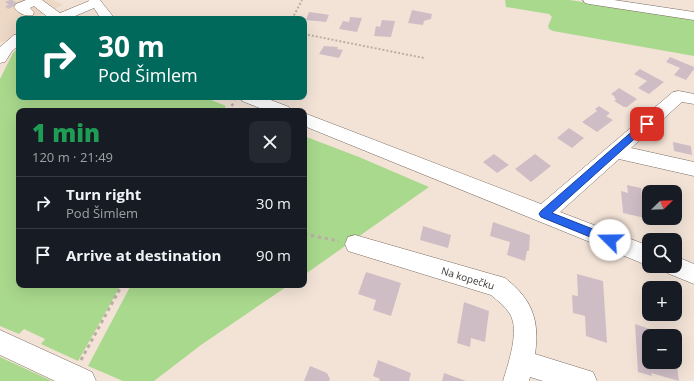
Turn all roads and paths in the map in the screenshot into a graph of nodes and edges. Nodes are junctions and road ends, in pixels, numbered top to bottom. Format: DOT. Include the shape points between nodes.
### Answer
graph roads {
  1 [pos="302,0"];
  2 [pos="589,0"];
  3 [pos="95,1"];
  4 [pos="28,12"];
  5 [pos="54,16"];
  6 [pos="64,16"];
  7 [pos="106,16"];
  8 [pos="294,16"];
  9 [pos="694,16"];
  10 [pos="307,35"];
  11 [pos="16,41"];
  12 [pos="424,58"];
  13 [pos="0,59"];
  14 [pos="694,99"];
  15 [pos="256,100"];
  16 [pos="276,108"];
  17 [pos="307,120"];
  18 [pos="615,151"];
  19 [pos="694,169"];
  20 [pos="544,214"];
  21 [pos="307,235"];
  22 [pos="355,244"];
  23 [pos="642,253"];
  24 [pos="682,269"];
  25 [pos="694,274"];
  26 [pos="121,288"];
  27 [pos="0,342"];
  28 [pos="519,371"];
  29 [pos="78,378"];
  30 [pos="584,381"];
  1 -- 8 [label="path"];
  2 -- 9 [label="street"];
  3 -- 6 [label="street"];
  3 -- 7 [label="street"];
  4 -- 5 [label="street" via="20,7 35,1"];
  10 -- 12 [label="path"];
  11 -- 13 [label="street" via="6,49"];
  14 -- 18 [label="street" via="679,96"];
  15 -- 16 [label="street"];
  17 -- 20 [label="street"];
  18 -- 19 [label="street"];
  18 -- 20 [label="street"];
  20 -- 23 [label="street"];
  21 -- 22 [label="path"];
  22 -- 28 [label="street, Na kopečku" via="497,286 510,294 520,308 526,324"];
  24 -- 25 [label="street"];
  26 -- 29 [label="path"];
  27 -- 29 [label="street"];
  28 -- 30 [label="street, Na kopečku"];
}
